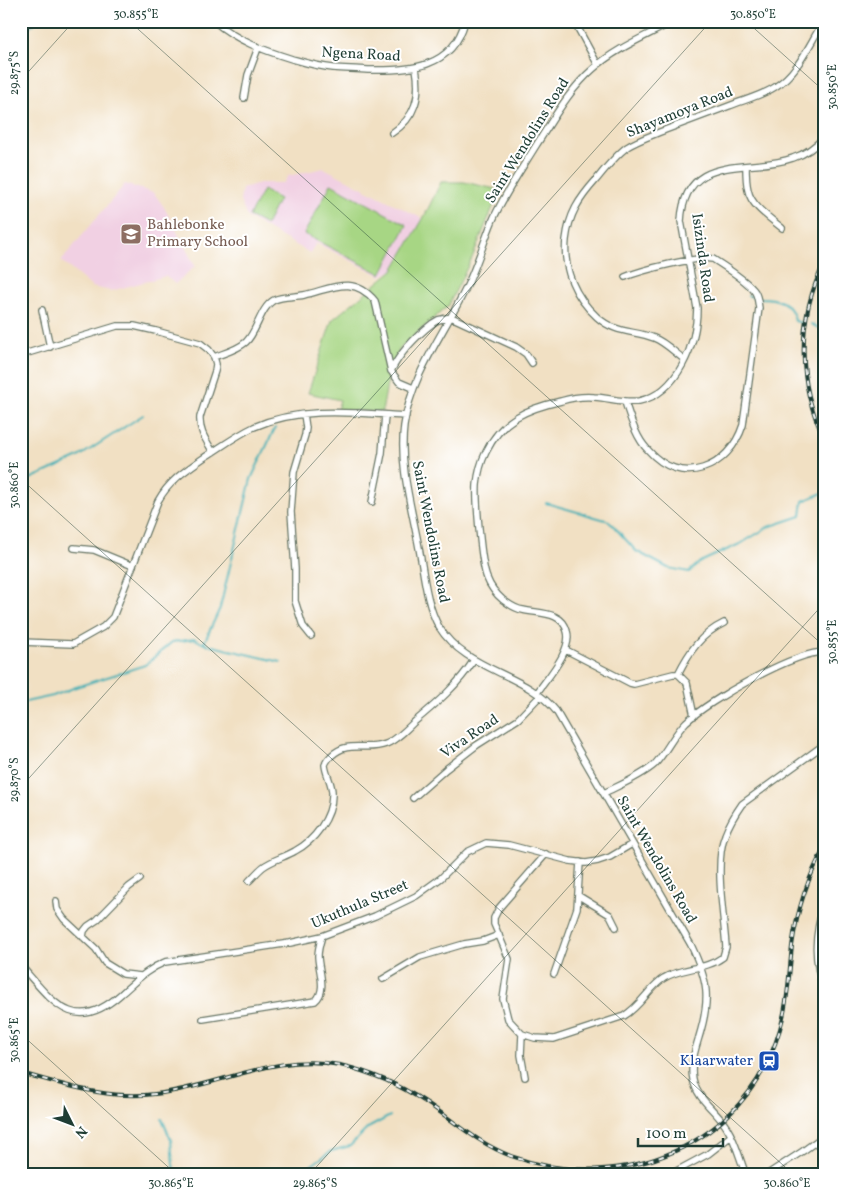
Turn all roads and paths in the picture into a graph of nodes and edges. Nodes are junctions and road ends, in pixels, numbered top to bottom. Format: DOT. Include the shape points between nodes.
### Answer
graph roads {
  1 [pos="214,21"];
  2 [pos="464,21"];
  3 [pos="574,21"];
  4 [pos="674,21"];
  5 [pos="735,21"];
  6 [pos="739,21"];
  7 [pos="824,21"];
  8 [pos="258,48"];
  9 [pos="598,65"];
  10 [pos="416,68"];
  11 [pos="244,98"];
  12 [pos="392,133"];
  13 [pos="825,136"];
  14 [pos="746,166"];
  15 [pos="782,228"];
  16 [pos="689,261"];
  17 [pos="625,277"];
  18 [pos="42,310"];
  19 [pos="451,317"];
  20 [pos="50,347"];
  21 [pos="21,355"];
  22 [pos="214,356"];
  23 [pos="685,360"];
  24 [pos="532,363"];
  25 [pos="391,372"];
  26 [pos="413,388"];
  27 [pos="625,402"];
  28 [pos="304,414"];
  29 [pos="385,415"];
  30 [pos="406,416"];
  31 [pos="213,452"];
  32 [pos="372,502"];
  33 [pos="74,548"];
  34 [pos="132,566"];
  35 [pos="724,624"];
  36 [pos="311,636"];
  37 [pos="21,642"];
  38 [pos="566,650"];
  39 [pos="825,652"];
  40 [pos="474,660"];
  41 [pos="678,674"];
  42 [pos="539,695"];
  43 [pos="694,716"];
  44 [pos="825,744"];
  45 [pos="604,793"];
  46 [pos="412,798"];
  47 [pos="632,844"];
  48 [pos="546,854"];
  49 [pos="580,862"];
  50 [pos="140,878"];
  51 [pos="249,881"];
  52 [pos="579,896"];
  53 [pos="56,901"];
  54 [pos="825,902"];
  55 [pos="616,927"];
  56 [pos="499,935"];
  57 [pos="322,936"];
  58 [pos="83,937"];
  59 [pos="21,966"];
  60 [pos="701,967"];
  61 [pos="554,974"];
  62 [pos="141,976"];
  63 [pos="383,979"];
  64 [pos="825,993"];
  65 [pos="203,1019"];
  66 [pos="522,1034"];
  67 [pos="524,1077"];
  68 [pos="825,1134"];
  69 [pos="731,1136"];
  70 [pos="768,1174"];
  71 [pos="668,1175"];
  72 [pos="746,1175"];
  1 -- 8 [label="street, Ngena Road" via="238,39"];
  2 -- 10 [label="street, Ngena Road" via="457,39 439,58"];
  3 -- 9 [label="street"];
  4 -- 9 [label="street, Saint Wendolins Road"];
  5 -- 6 [label="street"];
  7 -- 23 [label="street, Shayamoya Road" via="796,67 780,84 763,94 628,147 576,204 567,235 566,261 573,285 584,304 614,328 657,339"];
  8 -- 10 [label="street, Ngena Road" via="316,66 396,71"];
  8 -- 11 [label="street"];
  9 -- 19 [label="street, Saint Wendolins Road" via="572,91 509,188"];
  10 -- 12 [label="street" via="416,104 408,118"];
  13 -- 14 [label="street, Isizinda Road" via="818,144 791,159"];
  14 -- 15 [label="street" via="751,198"];
  14 -- 16 [label="street, Isizinda Road" via="717,169 699,179 689,190 681,221"];
  16 -- 17 [label="street"];
  16 -- 23 [label="street, Isizinda Road" via="697,317"];
  16 -- 27 [label="street" via="706,258 716,261 748,284 758,298 740,437 715,464 694,470 676,469 658,460 644,447"];
  18 -- 20 [label="street"];
  19 -- 24 [label="street" via="516,347"];
  19 -- 25 [label="street" via="433,323 405,347"];
  19 -- 26 [label="street, Saint Wendolins Road"];
  20 -- 21 [label="street"];
  20 -- 22 [label="street" via="124,325 200,343"];
  22 -- 25 [label="street" via="246,342 274,300 341,285 354,286 367,292 374,301"];
  22 -- 31 [label="street" via="215,371 200,423 202,434"];
  23 -- 27 [label="street, Isizinda Road" via="662,391 641,400"];
  25 -- 26 [label="street" via="399,382"];
  26 -- 30 [label="street, Saint Wendolins Road"];
  27 -- 38 [label="street, Isizinda Road" via="586,397 546,404 517,415 493,438 479,474 478,499 487,578 493,589 513,607 553,615 563,622 568,632"];
  28 -- 29 [label="street"];
  28 -- 31 [label="street" via="254,427"];
  28 -- 36 [label="street" via="305,435 294,472 291,512 295,601 303,626"];
  29 -- 30 [label="street"];
  29 -- 32 [label="street" via="382,453"];
  30 -- 40 [label="street, Saint Wendolins Road" via="405,468 429,601 439,626 448,638"];
  31 -- 34 [label="street" via="178,476 163,492"];
  33 -- 34 [label="street" via="94,550"];
  34 -- 37 [label="street" via="113,617 103,627 73,644"];
  35 -- 41 [label="street" via="702,637"];
  38 -- 41 [label="street" via="634,684"];
  38 -- 42 [label="street"];
  39 -- 43 [label="street" via="790,661 750,680"];
  40 -- 42 [label="street, Saint Wendolins Road"];
  40 -- 51 [label="street" via="443,698 393,741 376,747 341,748 326,762 332,797 321,827 296,851 264,866"];
  41 -- 43 [label="street" via="687,683"];
  42 -- 45 [label="street, Saint Wendolins Road" via="562,720"];
  42 -- 46 [label="street, Viva Road" via="518,719 477,745"];
  43 -- 45 [label="street" via="678,731 653,765"];
  44 -- 60 [label="street" via="755,793 742,804 734,817 725,835 720,857 726,951 721,959"];
  45 -- 47 [label="street, Saint Wendolins Road"];
  47 -- 49 [label="street, Ukuthula Street" via="602,860"];
  47 -- 60 [label="street, Saint Wendolins Road"];
  48 -- 49 [label="street, Ukuthula Street"];
  48 -- 56 [label="street" via="495,914 494,924"];
  48 -- 57 [label="street, Ukuthula Street" via="499,843 481,845 467,852 441,878 416,896"];
  49 -- 52 [label="street"];
  50 -- 58 [label="street" via="88,926"];
  52 -- 55 [label="street" via="610,915"];
  52 -- 61 [label="street"];
  53 -- 58 [label="street" via="64,919"];
  54 -- 64 [label="street" via="817,932 816,952"];
  56 -- 63 [label="street" via="425,955"];
  56 -- 66 [label="street" via="509,958 503,1005 508,1019"];
  57 -- 62 [label="street, Ukuthula Street" via="173,960 151,968"];
  57 -- 65 [label="street" via="318,956 321,994 314,1001"];
  58 -- 62 [label="street" via="105,963 119,973"];
  59 -- 62 [label="street, Ukuthula Street" via="63,1008 84,1014 106,1006"];
  60 -- 66 [label="street" via="660,980 634,1010 616,1019 554,1039"];
  60 -- 69 [label="street, Saint Wendolins Road" via="706,982 706,1002 692,1078 699,1095"];
  66 -- 67 [label="street"];
  68 -- 70 [label="street"];
  69 -- 71 [label="street" via="708,1154"];
  69 -- 72 [label="street, Saint Wendolins Road"];
}
